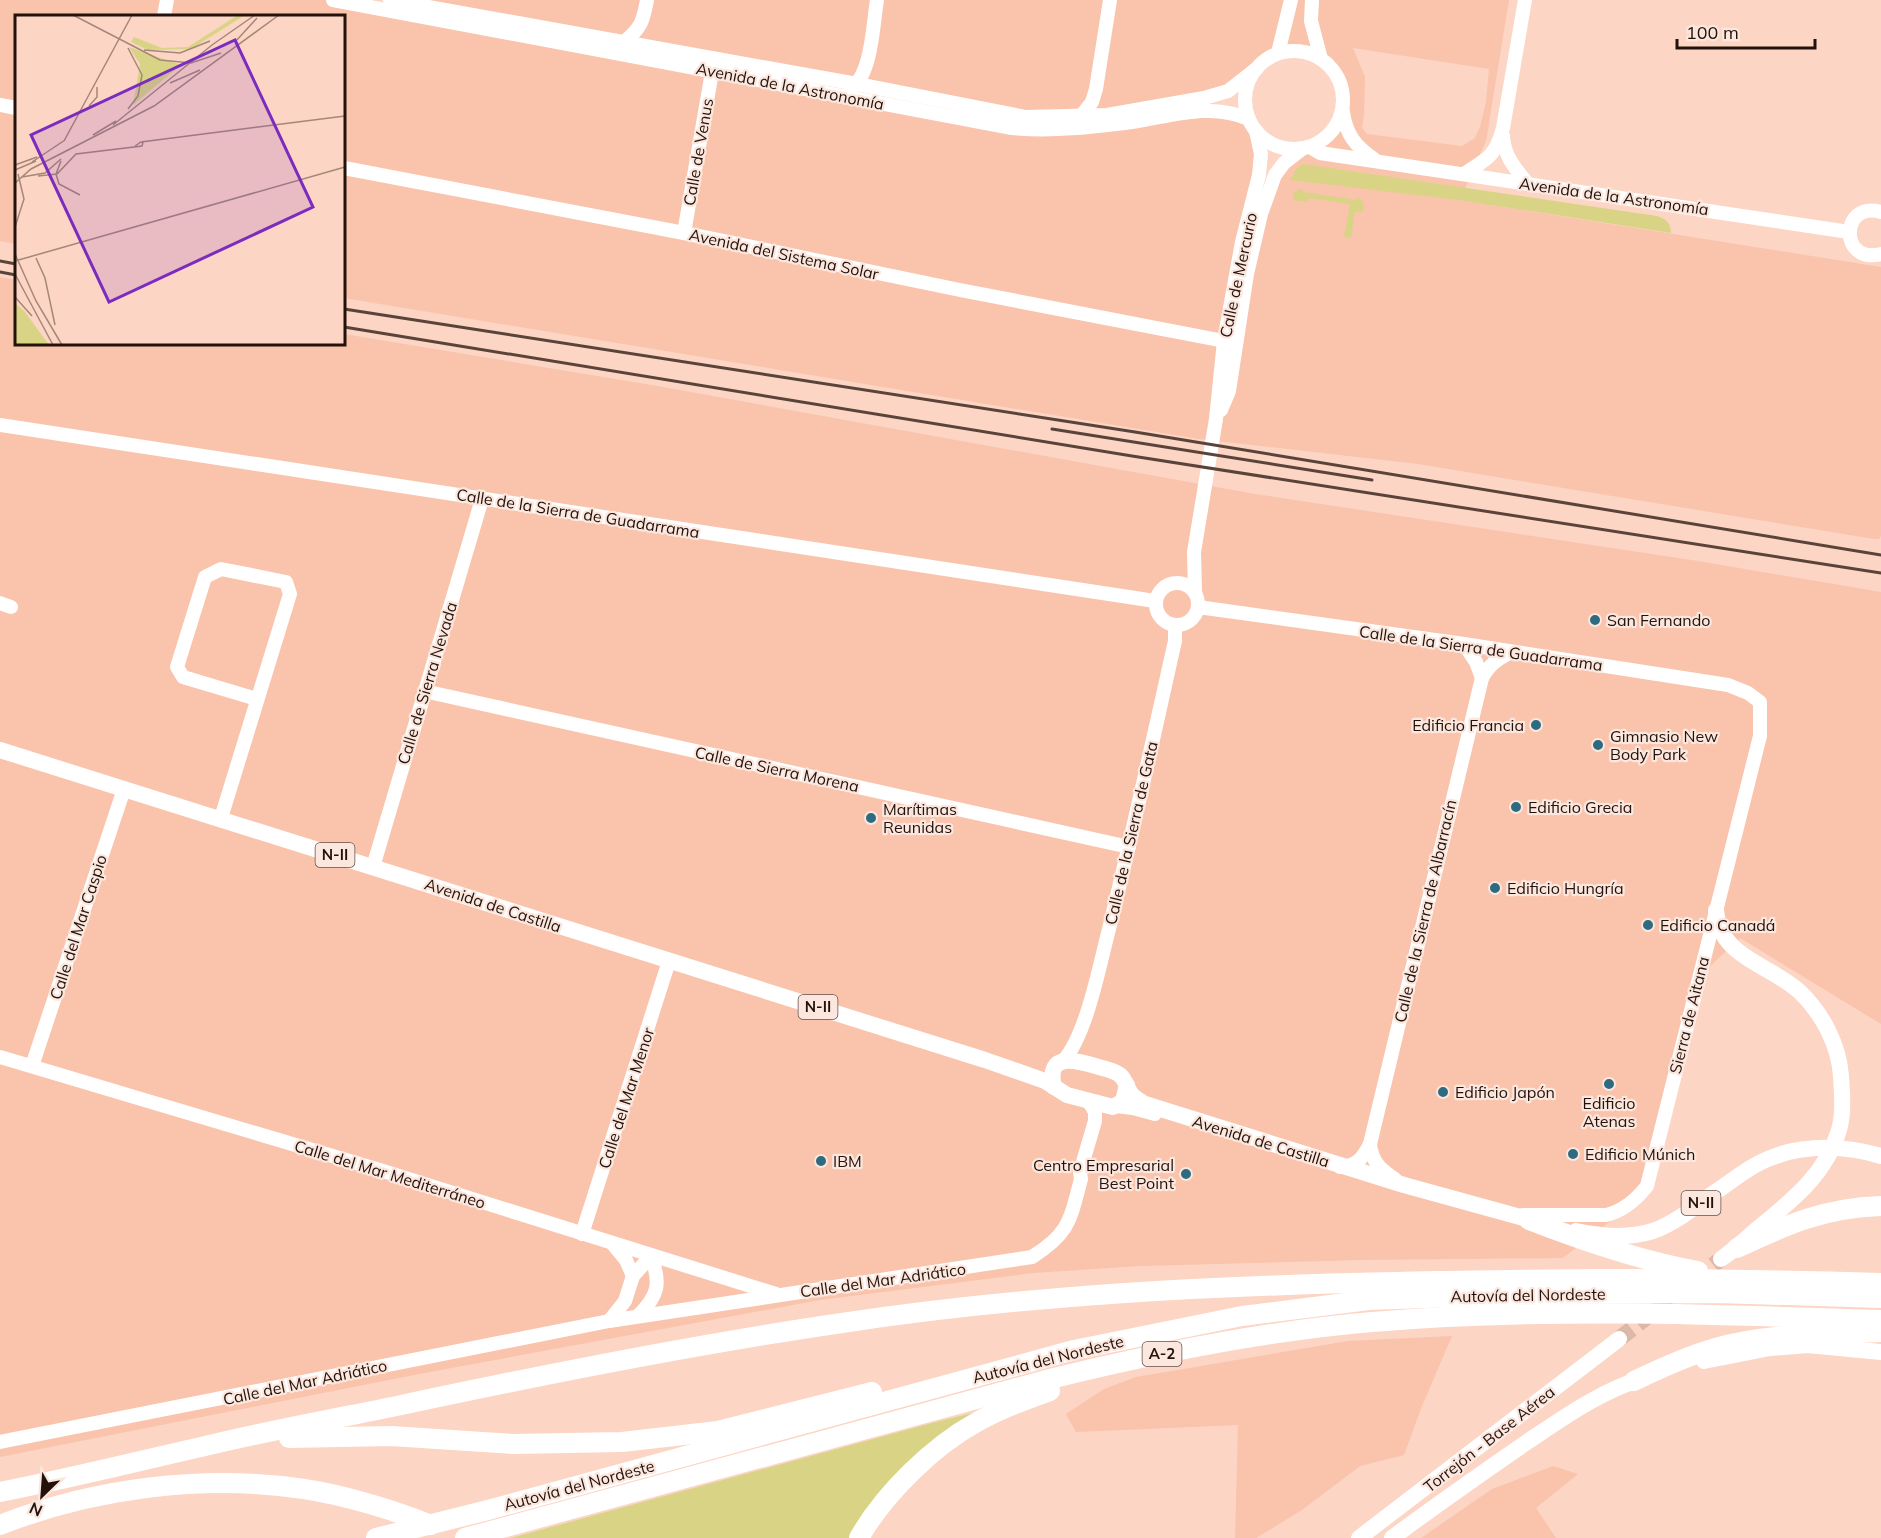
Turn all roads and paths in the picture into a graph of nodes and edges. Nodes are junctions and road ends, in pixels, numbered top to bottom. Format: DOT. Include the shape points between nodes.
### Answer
graph roads {
  1 [pos="166,0"];
  2 [pos="333,0"];
  3 [pos="390,0"];
  4 [pos="647,0"];
  5 [pos="878,0"];
  6 [pos="1110,0"];
  7 [pos="1291,0"];
  8 [pos="1312,0"];
  9 [pos="1525,0"];
  10 [pos="164,15"];
  11 [pos="643,20"];
  12 [pos="624,42"];
  13 [pos="653,48"];
  14 [pos="1278,53"];
  15 [pos="702,56"];
  16 [pos="1321,59"];
  17 [pos="660,61"];
  18 [pos="734,62"];
  19 [pos="867,64"];
  20 [pos="1256,69"];
  21 [pos="712,72"];
  22 [pos="857,84"];
  23 [pos="884,89"];
  24 [pos="1096,89"];
  25 [pos="823,92"];
  26 [pos="0,105"];
  27 [pos="15,108"];
  28 [pos="1343,110"];
  29 [pos="1081,116"];
  30 [pos="1110,119"];
  31 [pos="1249,119"];
  32 [pos="1503,128"];
  33 [pos="1256,131"];
  34 [pos="1306,148"];
  35 [pos="1378,161"];
  36 [pos="345,168"];
  37 [pos="1464,174"];
  38 [pos="1527,183"];
  39 [pos="1881,212"];
  40 [pos="1849,232"];
  41 [pos="684,233"];
  42 [pos="1881,254"];
  43 [pos="1240,317"];
  44 [pos="1224,341"];
  45 [pos="1232,369"];
  46 [pos="1216,419"];
  47 [pos="0,425"];
  48 [pos="482,499"];
  49 [pos="1194,552"];
  50 [pos="1174,582"];
  51 [pos="1195,592"];
  52 [pos="1155,601"];
  53 [pos="1198,607"];
  54 [pos="1175,626"];
  55 [pos="1464,644"];
  56 [pos="1512,652"];
  57 [pos="1482,678"];
  58 [pos="424,691"];
  59 [pos="257,699"];
  60 [pos="1760,702"];
  61 [pos="0,750"];
  62 [pos="124,789"];
  63 [pos="221,818"];
  64 [pos="1129,847"];
  65 [pos="373,867"];
  66 [pos="1716,910"];
  67 [pos="669,961"];
  68 [pos="1078,1040"];
  69 [pos="0,1057"];
  70 [pos="985,1060"];
  71 [pos="1059,1064"];
  72 [pos="1089,1064"];
  73 [pos="32,1066"];
  74 [pos="1127,1085"];
  75 [pos="1054,1086"];
  76 [pos="1089,1102"];
  77 [pos="1114,1107"];
  78 [pos="1370,1144"];
  79 [pos="1881,1156"];
  80 [pos="1347,1167"];
  81 [pos="1081,1179"];
  82 [pos="1404,1185"];
  83 [pos="1881,1206"];
  84 [pos="1521,1217"];
  85 [pos="582,1234"];
  86 [pos="612,1244"];
  87 [pos="1729,1254"];
  88 [pos="651,1256"];
  89 [pos="633,1276"];
  90 [pos="1830,1282"];
  91 [pos="1881,1283"];
  92 [pos="780,1295"];
  93 [pos="1881,1298"];
  94 [pos="638,1316"];
  95 [pos="1881,1320"];
  96 [pos="609,1321"];
  97 [pos="1881,1332"];
  98 [pos="1245,1338"];
  99 [pos="1619,1339"];
  100 [pos="1074,1350"];
  101 [pos="1881,1352"];
  102 [pos="1634,1381"];
  103 [pos="0,1442"];
  104 [pos="216,1443"];
  105 [pos="0,1492"];
  106 [pos="0,1525"];
  107 [pos="376,1538"];
  108 [pos="465,1538"];
  109 [pos="859,1538"];
  110 [pos="1359,1538"];
  111 [pos="1392,1538"];
  1 -- 10 [label="street"];
  2 -- 17 [label="street, Avenida de la Astronomía"];
  3 -- 12 [label="street, Avenida de la Astronomía"];
  4 -- 11 [label="street"];
  5 -- 19 [label="street"];
  6 -- 24 [label="street"];
  7 -- 14 [label="street"];
  8 -- 16 [label="street" via="1311,21"];
  9 -- 32 [label="street"];
  11 -- 12 [label="street"];
  11 -- 13 [label="street"];
  12 -- 13 [label="street, Avenida de la Astronomía"];
  13 -- 15 [label="street, Avenida de la Astronomía"];
  13 -- 17 [label="street"];
  14 -- 16 [label="street" via="1294,51"];
  14 -- 20 [label="street"];
  15 -- 18 [label="street, Avenida de la Astronomía"];
  15 -- 21 [label="street"];
  16 -- 28 [label="street" via="1341,83"];
  17 -- 21 [label="street, Avenida de la Astronomía"];
  18 -- 21 [label="street"];
  18 -- 22 [label="street, Avenida de la Astronomía"];
  19 -- 22 [label="street"];
  19 -- 23 [label="street"];
  20 -- 30 [label="street, Avenida de la Astronomía" via="1228,91"];
  20 -- 31 [label="street" via="1245,102"];
  21 -- 25 [label="street, Avenida de la Astronomía"];
  21 -- 41 [label="street, Calle de Venus"];
  22 -- 23 [label="street, Avenida de la Astronomía"];
  22 -- 25 [label="street" via="847,90"];
  23 -- 29 [label="street, Avenida de la Astronomía" via="1026,117"];
  24 -- 29 [label="street"];
  24 -- 30 [label="street"];
  25 -- 30 [label="street, Avenida de la Astronomía" via="1012,128 1056,129"];
  26 -- 27 [label="street"];
  28 -- 34 [label="street" via="1329,135"];
  28 -- 35 [label="street, Avenida de la Astronomía" via="1351,139"];
  29 -- 30 [label="street, Avenida de la Astronomía"];
  30 -- 31 [label="street, Avenida de la Astronomía" via="1206,110 1228,111"];
  31 -- 33 [label="street"];
  32 -- 37 [label="street" via="1492,156"];
  32 -- 38 [label="street" via="1508,159"];
  33 -- 34 [label="street" via="1285,148"];
  33 -- 44 [label="street, Calle de Mercurio" via="1261,154 1259,175"];
  34 -- 35 [label="street, Avenida de la Astronomía"];
  34 -- 43 [label="street, Calle de Mercurio" via="1284,163 1275,175 1249,261"];
  35 -- 37 [label="street, Avenida de la Astronomía"];
  36 -- 41 [label="street, Avenida del Sistema Solar"];
  37 -- 38 [label="street, Avenida de la Astronomía"];
  38 -- 40 [label="street, Avenida de la Astronomía"];
  39 -- 40 [label="street" via="1872,210 1858,215"];
  40 -- 42 [label="street" via="1856,250 1868,255"];
  41 -- 44 [label="street, Avenida del Sistema Solar"];
  43 -- 44 [label="street"];
  43 -- 45 [label="street, Calle de Mercurio"];
  44 -- 45 [label="street"];
  44 -- 46 [label="street, Calle de Mercurio"];
  45 -- 46 [label="street, Calle de Mercurio" via="1229,392"];
  46 -- 49 [label="street, Calle de Mercurio"];
  47 -- 48 [label="street, Calle de la Sierra de Guadarrama"];
  48 -- 52 [label="street, Calle de la Sierra de Guadarrama"];
  48 -- 58 [label="street, Calle de Sierra Nevada"];
  49 -- 50 [label="street"];
  49 -- 51 [label="street"];
  50 -- 51 [label="street"];
  50 -- 52 [label="street" via="1158,592"];
  51 -- 53 [label="street"];
  52 -- 54 [label="street" via="1160,618"];
  53 -- 54 [label="street" via="1190,621"];
  53 -- 55 [label="street, Calle de la Sierra de Guadarrama"];
  54 -- 64 [label="street, Calle de la Sierra de Gata" via="1175,641"];
  55 -- 56 [label="street, Calle de la Sierra de Guadarrama"];
  55 -- 57 [label="street"];
  56 -- 57 [label="street, Calle de la Sierra de Albarracín" via="1488,667"];
  56 -- 60 [label="street, Calle de la Sierra de Guadarrama" via="1728,685"];
  57 -- 78 [label="street, Calle de la Sierra de Albarracín"];
  58 -- 64 [label="street, Calle de Sierra Morena"];
  58 -- 65 [label="street, Calle de Sierra Nevada"];
  59 -- 59 [label="street" via="290,594 286,582 221,568 205,577 177,667 183,677"];
  59 -- 63 [label="street"];
  60 -- 66 [label="street, Sierra de Aitana" via="1760,736"];
  61 -- 62 [label="main road, Avenida de Castilla / N-II"];
  62 -- 63 [label="main road, Avenida de Castilla / N-II"];
  62 -- 73 [label="street, Calle del Mar Caspio"];
  63 -- 65 [label="main road, Avenida de Castilla / N-II"];
  64 -- 68 [label="street, Calle de la Sierra de Gata"];
  65 -- 67 [label="main road, Avenida de Castilla / N-II"];
  66 -- 84 [label="street, Sierra de Aitana" via="1647,1186 1624,1207 1606,1215"];
  66 -- 87 [label="main road" via="1719,928 1730,945 1787,982 1813,1006 1837,1051 1842,1091 1839,1129 1817,1173 1795,1198"];
  67 -- 70 [label="main road, Avenida de Castilla / N-II"];
  67 -- 85 [label="street, Calle del Mar Menor"];
  68 -- 71 [label="street, Calle de la Sierra de Gata"];
  68 -- 72 [label="street"];
  69 -- 73 [label="street, Calle del Mar Mediterráneo"];
  70 -- 71 [label="main road, Avenida de Castilla / N-II" via="1044,1068"];
  70 -- 75 [label="main road, Avenida de Castilla / N-II"];
  71 -- 72 [label="main road, N-II" via="1070,1059"];
  71 -- 75 [label="main road" via="1053,1073"];
  72 -- 74 [label="main road, N-II" via="1116,1072"];
  73 -- 85 [label="street, Calle del Mar Mediterráneo"];
  74 -- 77 [label="main road" via="1123,1101"];
  74 -- 80 [label="main road, Avenida de Castilla / N-II" via="1132,1095 1145,1104"];
  75 -- 76 [label="main road, N-II"];
  76 -- 77 [label="main road, N-II"];
  76 -- 81 [label="street, Calle del Mar Adriático" via="1095,1121"];
  77 -- 80 [label="street, Avenida de Castilla / N-II" via="1142,1110 1324,1166"];
  77 -- 81 [label="street, Calle del Mar Adriático" via="1102,1124"];
  78 -- 80 [label="street, Calle de la Sierra de Albarracín" via="1360,1161"];
  78 -- 82 [label="street" via="1375,1163"];
  79 -- 84 [label="main road, N-II" via="1841,1149 1774,1156 1671,1222 1636,1235 1605,1236"];
  80 -- 82 [label="main road, N-II"];
  81 -- 92 [label="street, Calle del Mar Adriático" via="1070,1219 1059,1237 1032,1257"];
  82 -- 84 [label="main road, N-II"];
  83 -- 87 [label="highway" via="1850,1207 1812,1216"];
  84 -- 90 [label="highway" via="1570,1236 1679,1268 1722,1275"];
  85 -- 86 [label="street, Calle del Mar Mediterráneo"];
  86 -- 88 [label="street, Calle del Mar Mediterráneo"];
  86 -- 89 [label="street"];
  88 -- 89 [label="street"];
  88 -- 92 [label="street, Calle del Mar Mediterráneo"];
  88 -- 94 [label="street" via="657,1291"];
  89 -- 96 [label="street" via="625,1301"];
  90 -- 91 [label="highway"];
  90 -- 104 [label="highway" via="1539,1278 1237,1286 972,1306 843,1322 629,1359"];
  92 -- 94 [label="street, Calle del Mar Adriático"];
  93 -- 100 [label="highway, Autovía del Nordeste / A-2" via="1717,1293 1369,1300 1242,1316"];
  94 -- 96 [label="street, Calle del Mar Adriático"];
  95 -- 98 [label="highway, Autovía del Nordeste / A-2" via="1536,1313 1372,1322"];
  96 -- 103 [label="street, Calle del Mar Adriático"];
  97 -- 102 [label="highway" via="1770,1338 1717,1347"];
  98 -- 108 [label="highway, Autovía del Nordeste / A-2" via="1050,1379"];
  98 -- 109 [label="highway" via="1053,1390 975,1423 929,1456 882,1504"];
  99 -- 110 [label="main road, Torrejón - Base Aérea"];
  100 -- 104 [label="highway" via="994,1361 718,1431 622,1442 513,1444 320,1436"];
  100 -- 107 [label="highway, Autovía del Nordeste / A-2"];
  101 -- 102 [label="main road, Torrejón - Base Aérea" via="1808,1345 1770,1348 1720,1356"];
  102 -- 111 [label="main road, Torrejón - Base Aérea" via="1555,1424"];
  104 -- 105 [label="highway"];
  106 -- 108 [label="highway" via="36,1511 140,1489 248,1484 305,1489 366,1504"];
}
